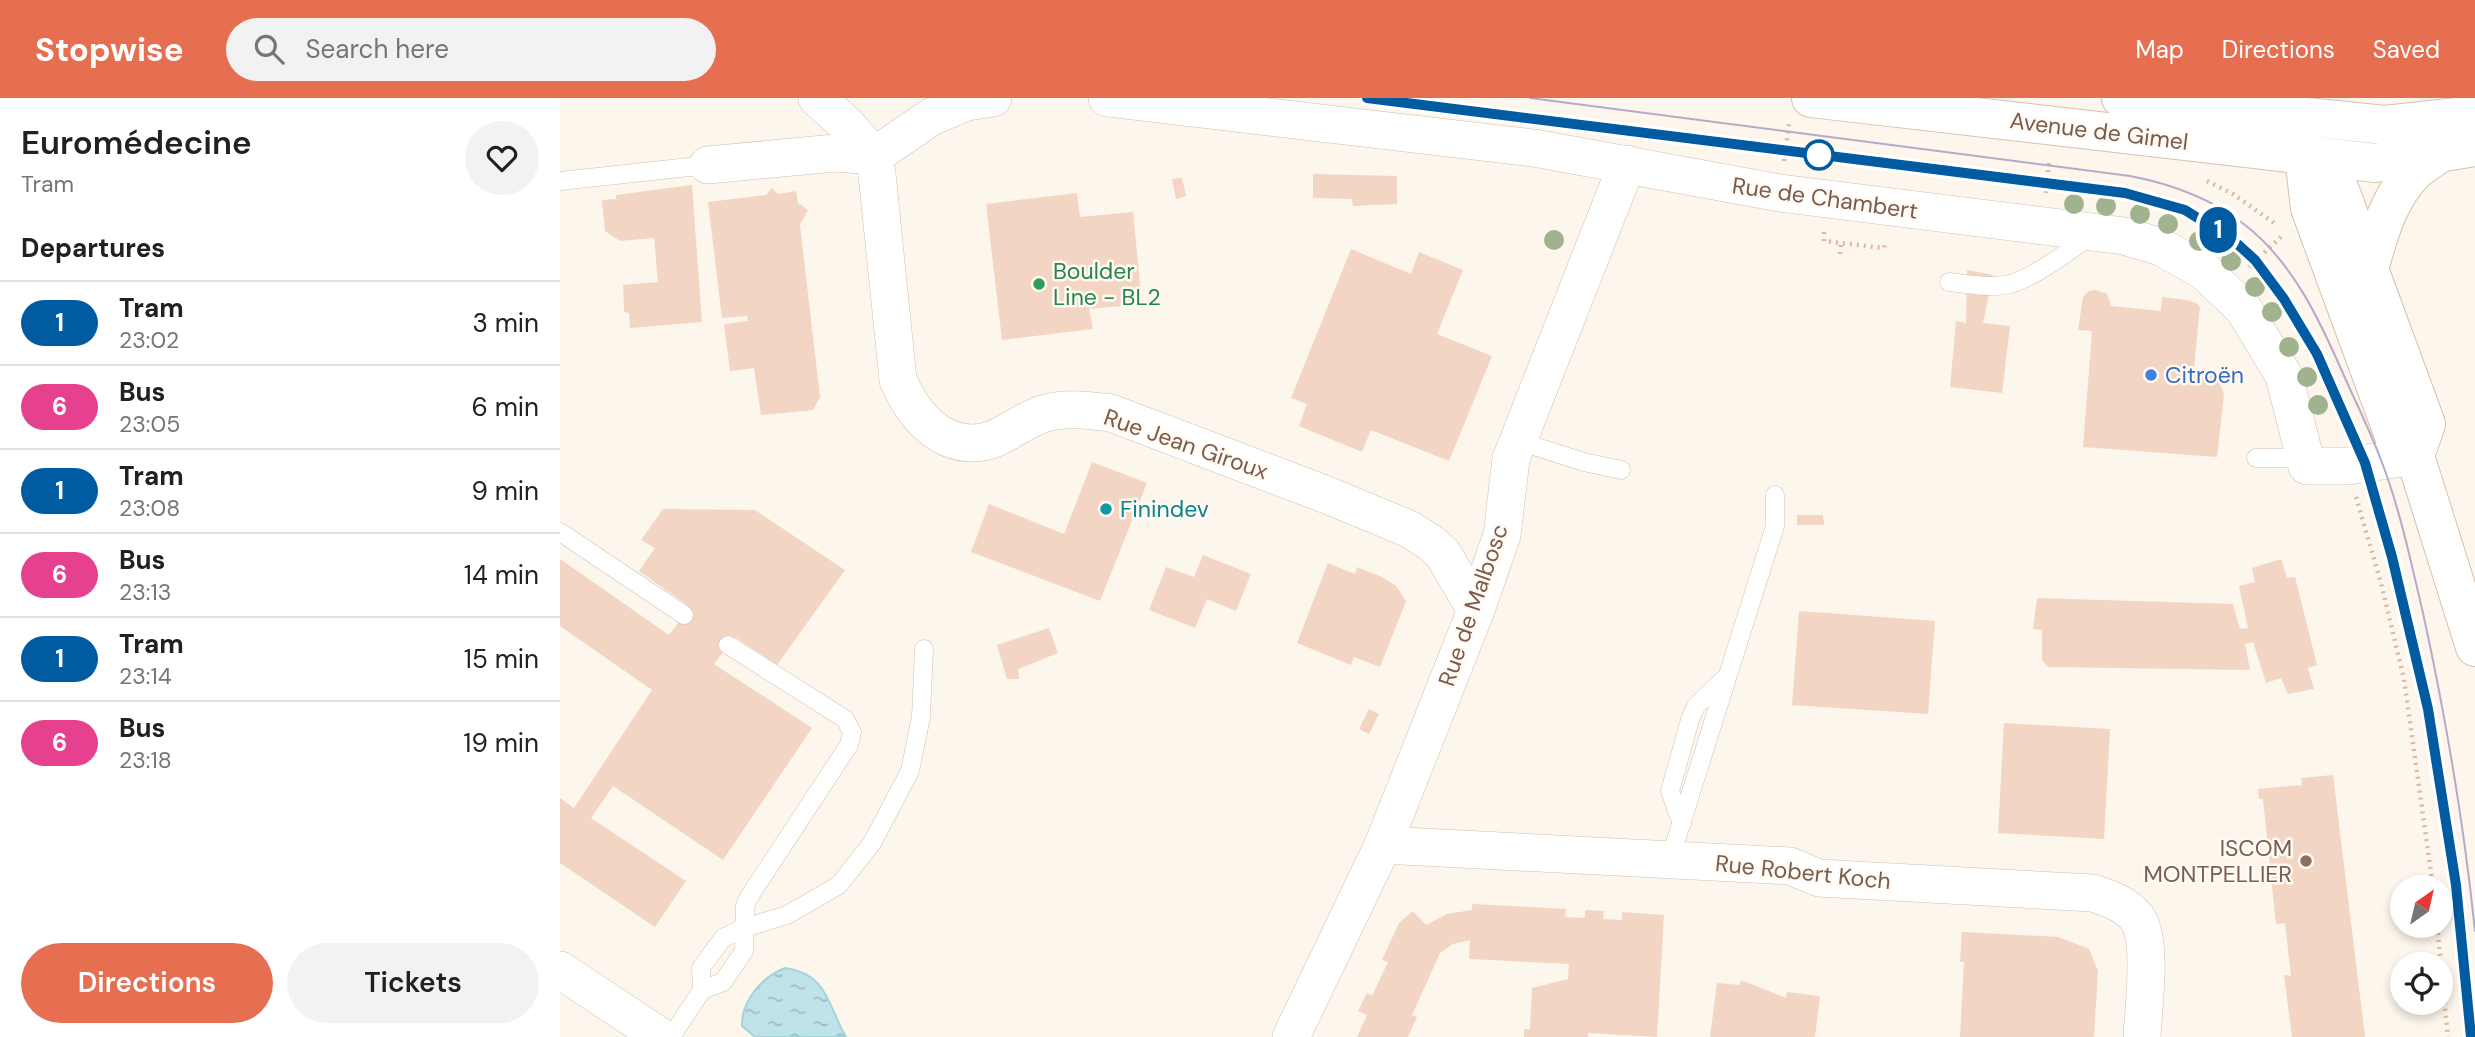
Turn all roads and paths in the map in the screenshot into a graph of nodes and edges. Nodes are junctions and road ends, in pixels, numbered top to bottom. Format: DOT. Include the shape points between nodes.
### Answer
graph roads {
  1 [pos="817,98"];
  2 [pos="993,98"];
  3 [pos="1107,98"];
  4 [pos="1811,98"];
  5 [pos="2121,98"];
  6 [pos="2198,102"];
  7 [pos="2295,104"];
  8 [pos="2475,115"];
  9 [pos="2458,149"];
  10 [pos="2050,152"];
  11 [pos="874,156"];
  12 [pos="2304,156"];
  13 [pos="1627,164"];
  14 [pos="708,165"];
  15 [pos="2196,176"];
  16 [pos="560,181"];
  17 [pos="2046,195"];
  18 [pos="2094,233"];
  19 [pos="1841,243"];
  20 [pos="1840,254"];
  21 [pos="2248,267"];
  22 [pos="2370,269"];
  23 [pos="1949,282"];
  24 [pos="1518,441"];
  25 [pos="2415,456"];
  26 [pos="2256,458"];
  27 [pos="2305,458"];
  28 [pos="1621,470"];
  29 [pos="2355,493"];
  30 [pos="1775,495"];
  31 [pos="560,532"];
  32 [pos="1476,610"];
  33 [pos="684,615"];
  34 [pos="728,645"];
  35 [pos="2475,647"];
  36 [pos="924,649"];
  37 [pos="1383,845"];
  38 [pos="1670,859"];
  39 [pos="2431,875"];
  40 [pos="744,928"];
  41 [pos="560,970"];
  42 [pos="702,990"];
  43 [pos="2446,1015"];
  44 [pos="661,1037"];
  45 [pos="671,1037"];
  46 [pos="1291,1037"];
  47 [pos="2142,1037"];
  48 [pos="2448,1037"];
  1 -- 11 [label="street"];
  2 -- 11 [label="street" via="967,102 931,117"];
  3 -- 13 [label="street, Rue de Chambert" via="1534,148"];
  4 -- 12 [label="main road, Avenue de Gimel"];
  5 -- 6 [label="main road, Avenue de Gimel"];
  6 -- 7 [label="main road, Avenue de Gimel"];
  7 -- 8 [label="main road, Avenue de Gimel" via="2385,125"];
  7 -- 12 [label="main road"];
  9 -- 12 [label="main road, Avenue de Gimel" via="2375,163"];
  9 -- 22 [label="main road" via="2415,171 2384,217"];
  10 -- 17 [label="path"];
  11 -- 14 [label="street" via="835,153"];
  11 -- 32 [label="street, Rue Jean Giroux" via="898,380 922,421 953,441 984,442 1045,413 1075,409 1111,413 1409,529 1443,554"];
  12 -- 22 [label="main road" via="2338,186"];
  12 -- 25 [label="main road" via="2310,208 2390,426"];
  13 -- 18 [label="street, Rue de Chambert" via="1780,193"];
  13 -- 24 [label="street, Rue de Malbosc"];
  14 -- 16 [label="lane"];
  15 -- 21 [label="path" via="2233,194 2286,232"];
  18 -- 23 [label="lane" via="2014,283"];
  18 -- 27 [label="street, Rue de Chambert" via="2161,247 2204,271 2243,308 2284,376"];
  19 -- 20 [label="path"];
  22 -- 25 [label="main road" via="2426,424"];
  24 -- 28 [label="lane"];
  24 -- 32 [label="street, Rue de Malbosc" via="1511,459 1502,535"];
  25 -- 27 [label="street" via="2348,466 2307,466"];
  25 -- 35 [label="main road"];
  26 -- 27 [label="lane"];
  29 -- 39 [label="path" via="2403,678"];
  30 -- 38 [label="lane" via="1775,526 1726,678 1696,706 1690,720 1670,791 1682,824"];
  31 -- 33 [label="lane"];
  32 -- 37 [label="street, Rue de Malbosc"];
  34 -- 40 [label="lane" via="845,719 852,732 849,745 749,897"];
  36 -- 40 [label="lane" via="921,717 910,771 872,843 839,884 788,915"];
  37 -- 38 [label="street, Rue Robert Koch"];
  37 -- 46 [label="street, Rue de Malbosc"];
  38 -- 47 [label="street, Rue Robert Koch" via="1790,866 1819,878 2093,893 2109,898 2137,917 2144,935"];
  40 -- 42 [label="lane" via="723,938 701,968"];
  40 -- 42 [label="lane" via="744,951 723,982"];
  41 -- 44 [label="street"];
  42 -- 45 [label="lane"];
  43 -- 48 [label="path"];
}
